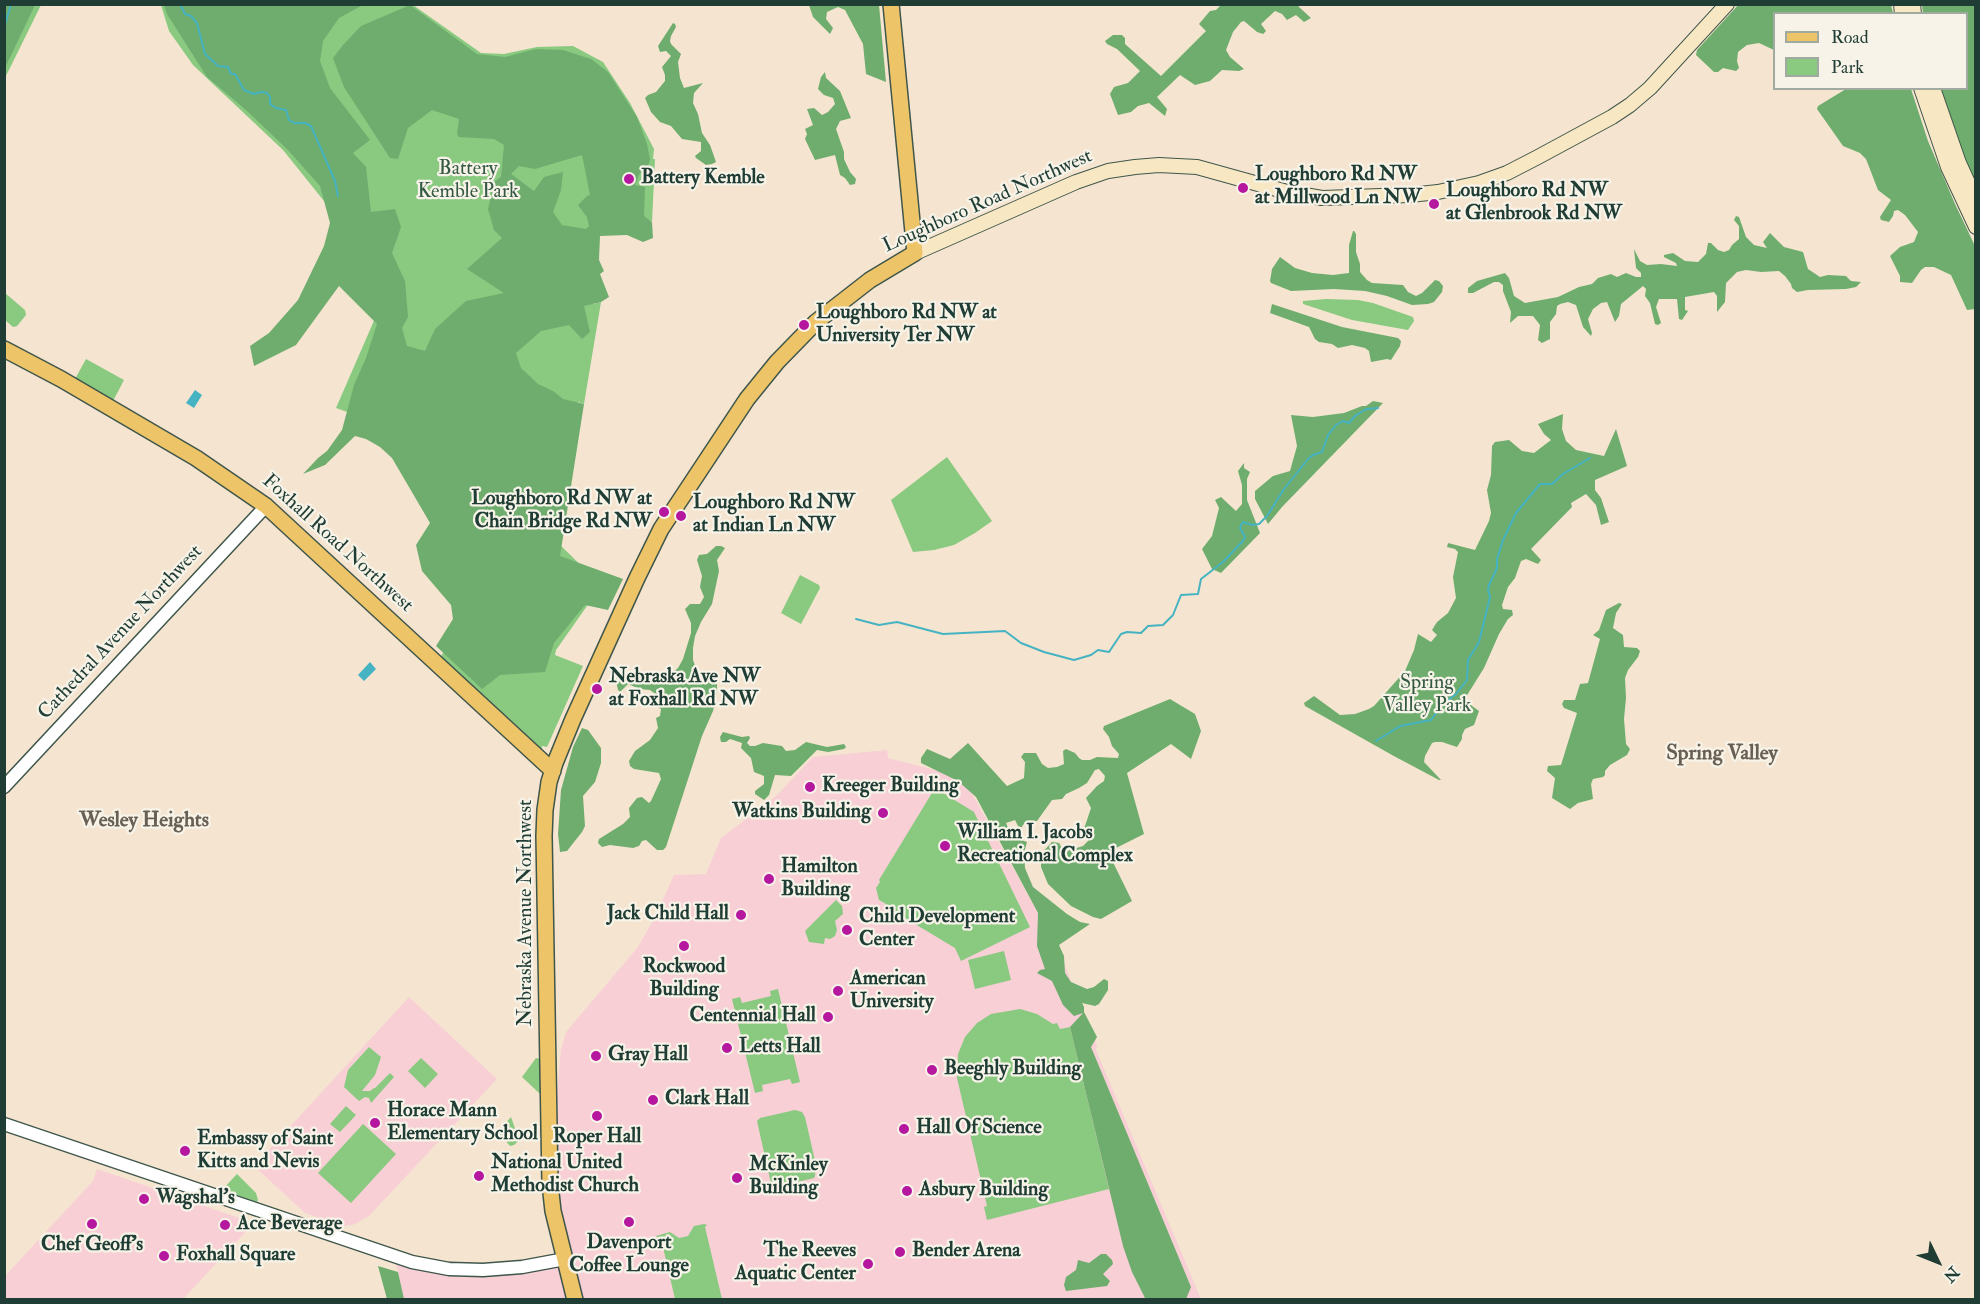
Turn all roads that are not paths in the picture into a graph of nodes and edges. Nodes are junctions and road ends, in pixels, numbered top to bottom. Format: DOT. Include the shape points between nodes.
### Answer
graph roads {
  1 [pos="891,4"];
  2 [pos="1727,4"];
  3 [pos="1921,90"];
  4 [pos="1934,90"];
  5 [pos="1976,200"];
  6 [pos="1976,227"];
  7 [pos="915,253"];
  8 [pos="4,349"];
  9 [pos="266,506"];
  10 [pos="653,546"];
  11 [pos="552,771"];
  12 [pos="4,787"];
  13 [pos="4,1124"];
  14 [pos="564,1259"];
  15 [pos="575,1299"];
  1 -- 7 [label="main road"];
  2 -- 7 [label="main road, Loughboro Road Northwest" via="1630,105 1538,157 1479,183 1438,192 1328,198 1287,192 1197,167 1135,166 1076,182"];
  3 -- 6 [label="main road" via="1948,167"];
  4 -- 5 [label="main road"];
  7 -- 10 [label="main road, Loughboro Road Northwest" via="848,296 777,362 701,467"];
  8 -- 9 [label="main road, Foxhall Road Northwest" via="169,442"];
  9 -- 11 [label="main road, Foxhall Road Northwest"];
  9 -- 12 [label="street, Cathedral Avenue Northwest"];
  10 -- 11 [label="main road, Nebraska Avenue Northwest"];
  11 -- 14 [label="main road, Nebraska Avenue Northwest" via="544,824 549,1180"];
  13 -- 14 [label="street" via="412,1262 483,1270"];
  14 -- 15 [label="main road, Nebraska Avenue Northwest"];
}
